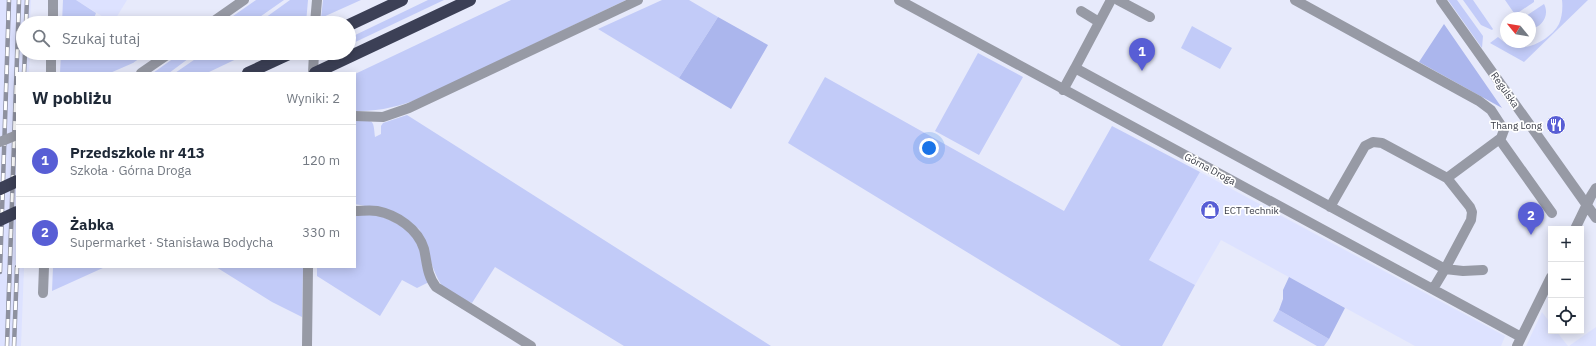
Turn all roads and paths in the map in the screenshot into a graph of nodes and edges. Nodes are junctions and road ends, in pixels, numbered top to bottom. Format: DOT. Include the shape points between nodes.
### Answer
graph roads {
  1 [pos="53,0"];
  2 [pos="244,0"];
  3 [pos="317,0"];
  4 [pos="402,0"];
  5 [pos="470,0"];
  6 [pos="638,0"];
  7 [pos="899,0"];
  8 [pos="1111,0"];
  9 [pos="1118,0"];
  10 [pos="1295,0"];
  11 [pos="1441,0"];
  12 [pos="1081,11"];
  13 [pos="52,16"];
  14 [pos="221,16"];
  15 [pos="316,16"];
  16 [pos="1150,17"];
  17 [pos="356,22"];
  18 [pos="1100,22"];
  19 [pos="356,54"];
  20 [pos="52,60"];
  21 [pos="160,60"];
  22 [pos="275,60"];
  23 [pos="314,60"];
  24 [pos="344,60"];
  25 [pos="1075,68"];
  26 [pos="51,72"];
  27 [pos="142,72"];
  28 [pos="250,72"];
  29 [pos="314,72"];
  30 [pos="316,72"];
  31 [pos="1063,90"];
  32 [pos="356,116"];
  33 [pos="16,135"];
  34 [pos="1500,140"];
  35 [pos="0,142"];
  36 [pos="1446,178"];
  37 [pos="16,181"];
  38 [pos="1596,188"];
  39 [pos="0,189"];
  40 [pos="1586,204"];
  41 [pos="1330,207"];
  42 [pos="356,211"];
  43 [pos="16,212"];
  44 [pos="1552,213"];
  45 [pos="1596,218"];
  46 [pos="0,220"];
  47 [pos="1575,226"];
  48 [pos="44,268"];
  49 [pos="308,268"];
  50 [pos="1445,269"];
  51 [pos="1483,270"];
  52 [pos="1548,283"];
  53 [pos="1433,289"];
  54 [pos="43,293"];
  55 [pos="1519,342"];
  56 [pos="307,346"];
  57 [pos="531,346"];
  1 -- 13 [label="street"];
  2 -- 14 [label="street"];
  3 -- 15 [label="street"];
  4 -- 17 [label="highway"];
  5 -- 19 [label="highway"];
  6 -- 32 [label="street" via="409,108 383,117"];
  7 -- 31 [label="street, Górna Droga"];
  8 -- 18 [label="street"];
  9 -- 16 [label="street"];
  10 -- 34 [label="street" via="1479,101 1491,110 1504,130"];
  11 -- 40 [label="street, Regulska"];
  12 -- 18 [label="street"];
  18 -- 25 [label="street"];
  20 -- 26 [label="street"];
  21 -- 27 [label="street"];
  22 -- 28 [label="highway"];
  23 -- 29 [label="street"];
  24 -- 30 [label="highway"];
  25 -- 31 [label="street"];
  25 -- 41 [label="street"];
  31 -- 53 [label="street, Górna Droga"];
  33 -- 35 [label="street, bridge"];
  34 -- 36 [label="street"];
  34 -- 44 [label="street"];
  36 -- 41 [label="street" via="1382,143 1373,142 1362,150"];
  36 -- 50 [label="street" via="1470,207 1472,214"];
  37 -- 39 [label="highway, bridge"];
  38 -- 40 [label="street"];
  40 -- 45 [label="street, Regulska"];
  40 -- 47 [label="street"];
  41 -- 50 [label="street"];
  42 -- 57 [label="street" via="387,214 408,226 421,242 431,281 436,287"];
  43 -- 46 [label="highway, bridge"];
  48 -- 54 [label="street"];
  49 -- 56 [label="street"];
  50 -- 51 [label="street"];
  50 -- 53 [label="street"];
  52 -- 55 [label="street"];
  53 -- 55 [label="street, Górna Droga"];
}
